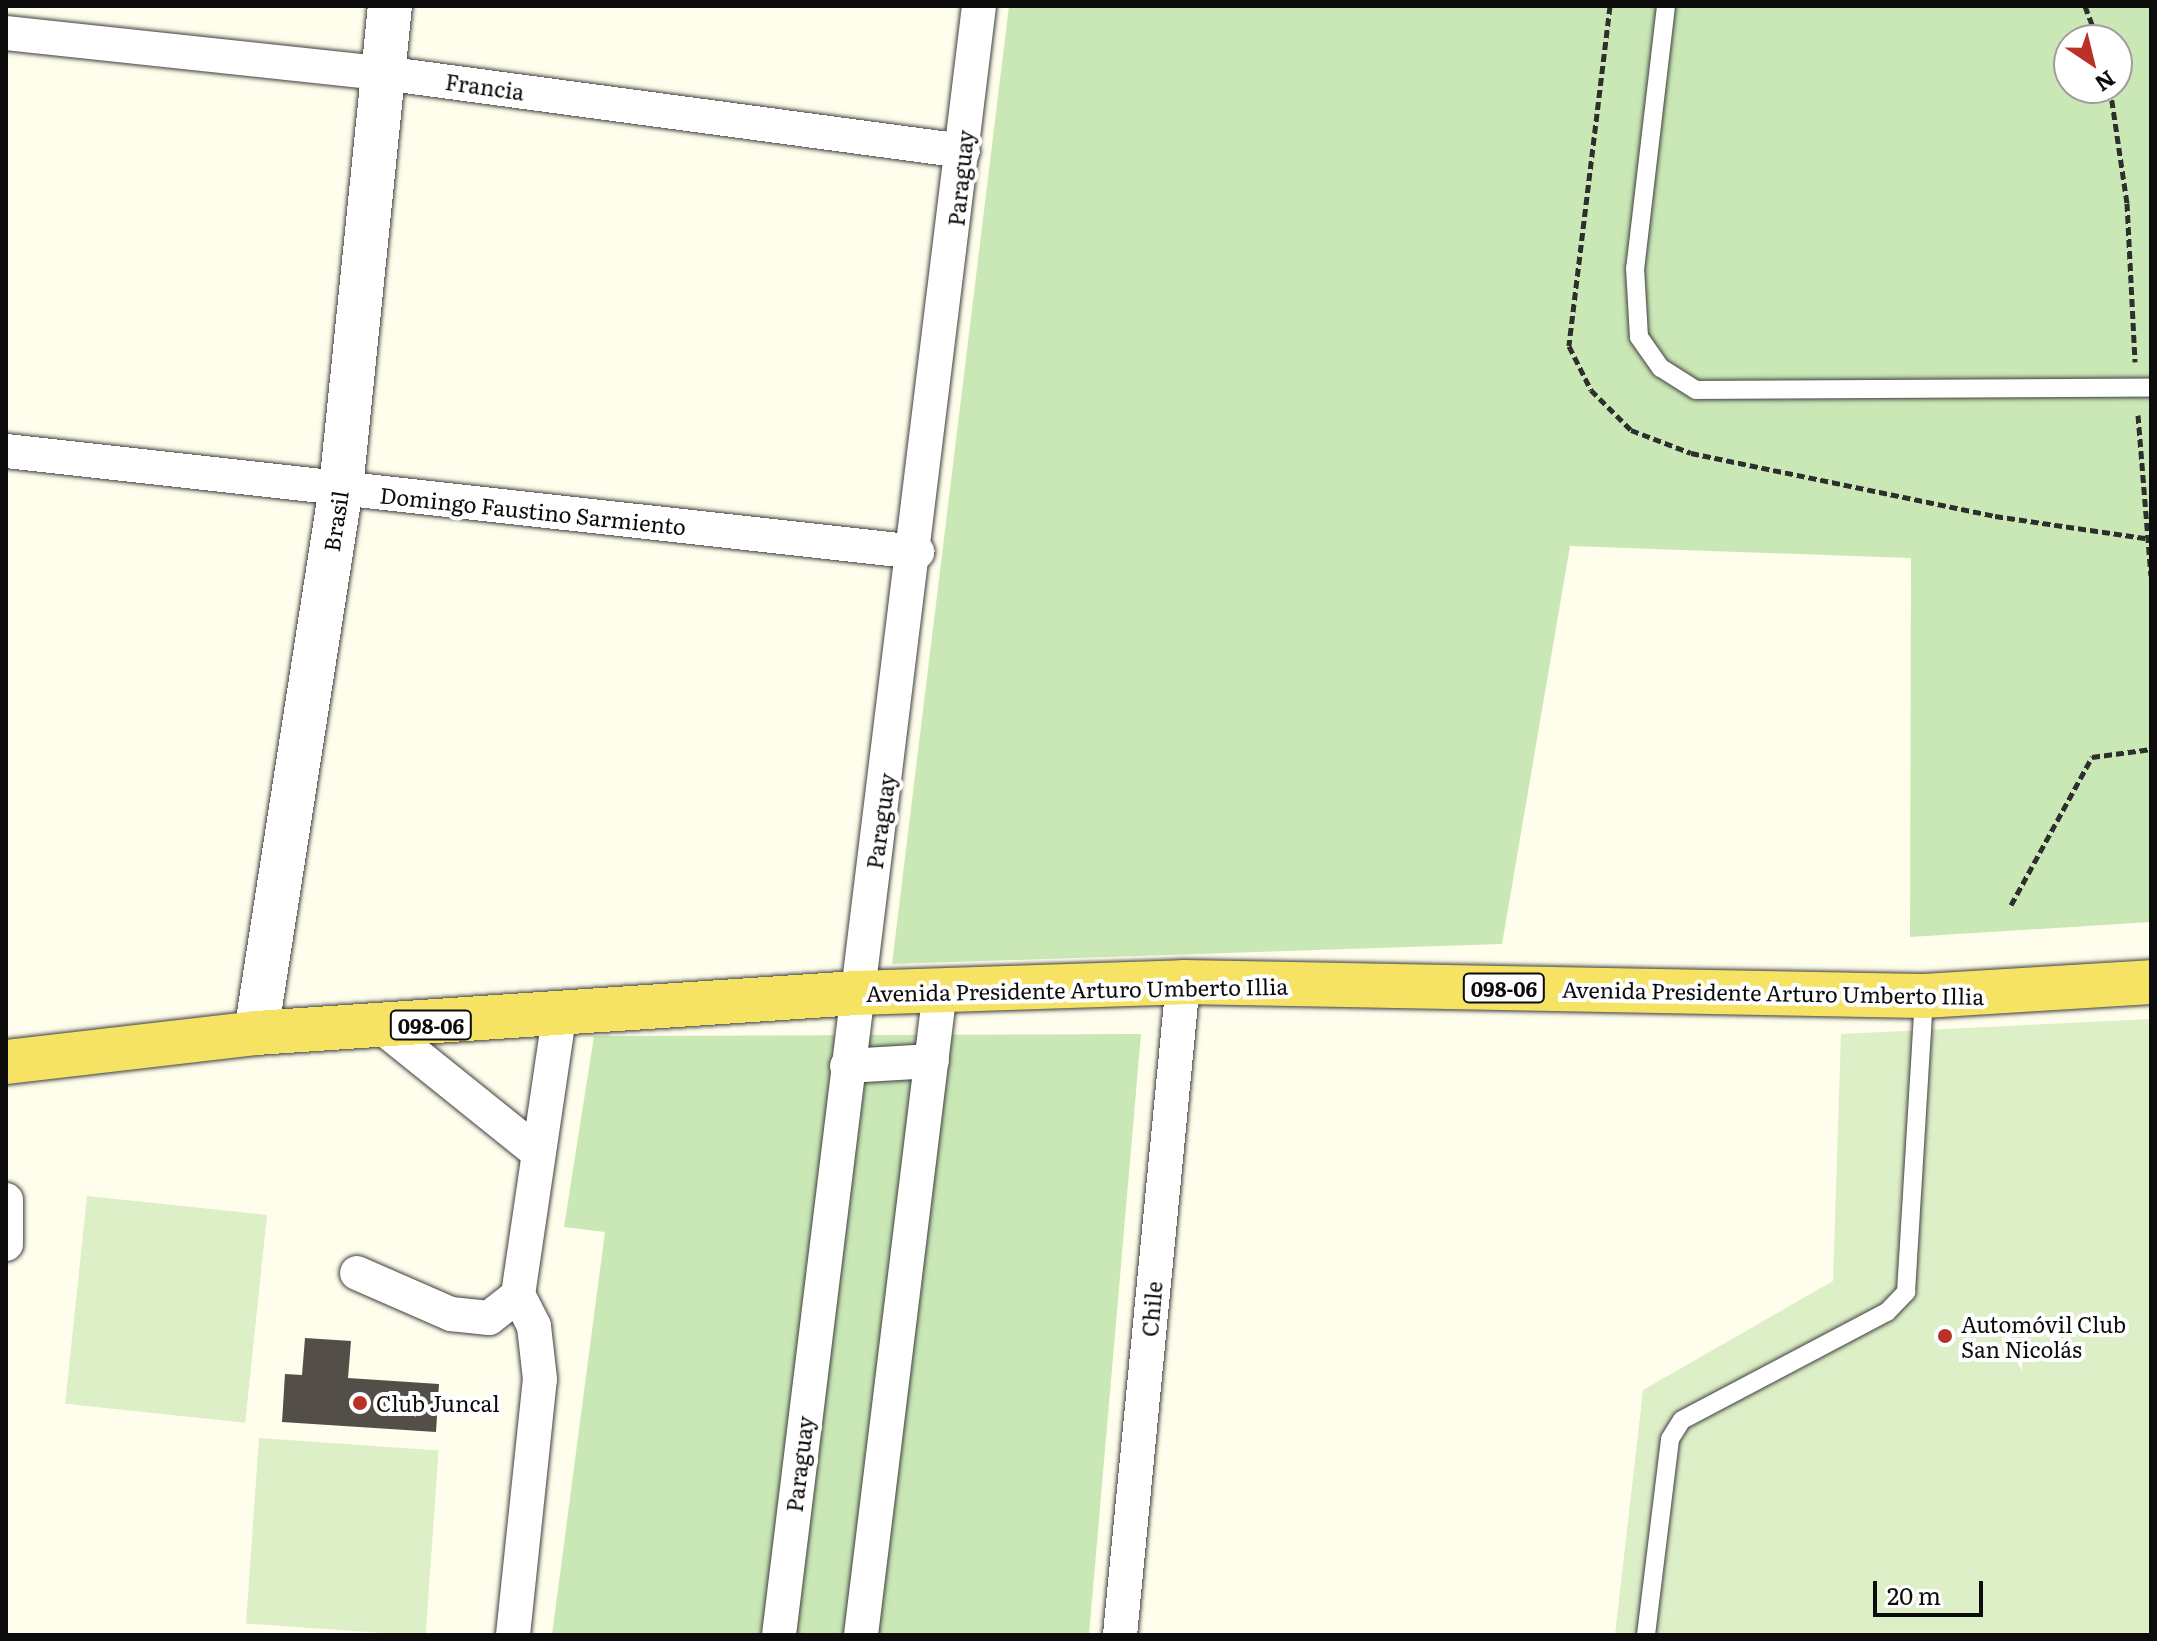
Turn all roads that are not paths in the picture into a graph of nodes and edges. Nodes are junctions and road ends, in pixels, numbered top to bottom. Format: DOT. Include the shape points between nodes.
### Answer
graph roads {
  1 [pos="390,6"];
  2 [pos="979,6"];
  3 [pos="1666,6"];
  4 [pos="7,43"];
  5 [pos="383,73"];
  6 [pos="963,151"];
  7 [pos="2144,389"];
  8 [pos="6,451"];
  9 [pos="341,488"];
  10 [pos="917,552"];
  11 [pos="1183,982"];
  12 [pos="2151,982"];
  13 [pos="940,990"];
  14 [pos="856,993"];
  15 [pos="1924,996"];
  16 [pos="559,1017"];
  17 [pos="383,1028"];
  18 [pos="256,1033"];
  19 [pos="932,1061"];
  20 [pos="6,1062"];
  21 [pos="847,1066"];
  22 [pos="535,1150"];
  23 [pos="6,1200"];
  24 [pos="6,1244"];
  25 [pos="357,1273"];
  26 [pos="518,1295"];
  27 [pos="513,1635"];
  28 [pos="779,1635"];
  29 [pos="861,1635"];
  30 [pos="1120,1635"];
  31 [pos="1646,1635"];
  1 -- 5 [label="street, Brasil"];
  2 -- 6 [label="street, Paraguay"];
  3 -- 7 [label="lane" via="1635,268 1639,337 1661,368 1696,390"];
  4 -- 5 [label="street, Francia"];
  5 -- 6 [label="street, Francia"];
  5 -- 9 [label="street, Brasil"];
  6 -- 10 [label="street, Paraguay"];
  8 -- 9 [label="street, Domingo Faustino Sarmiento"];
  9 -- 10 [label="street, Domingo Faustino Sarmiento"];
  9 -- 18 [label="street, Brasil"];
  10 -- 14 [label="street, Paraguay"];
  11 -- 13 [label="main road, Avenida Presidente Arturo Umberto Illia / 098-06"];
  11 -- 15 [label="main road, Avenida Presidente Arturo Umberto Illia / 098-06"];
  11 -- 30 [label="street, Chile"];
  12 -- 15 [label="main road, Avenida Presidente Arturo Umberto Illia / 098-06"];
  13 -- 14 [label="main road, Avenida Presidente Arturo Umberto Illia / 098-06"];
  13 -- 19 [label="street"];
  14 -- 16 [label="main road, Avenida Presidente Arturo Umberto Illia / 098-06"];
  14 -- 21 [label="street, Paraguay"];
  15 -- 31 [label="lane" via="1906,1292 1887,1312 1682,1420 1670,1439"];
  16 -- 17 [label="main road, Avenida Presidente Arturo Umberto Illia / 098-06"];
  16 -- 22 [label="street"];
  17 -- 18 [label="main road, Avenida Presidente Arturo Umberto Illia / 098-06"];
  17 -- 22 [label="street"];
  18 -- 20 [label="main road, Avenida Presidente Arturo Umberto Illia / 098-06"];
  19 -- 21 [label="street"];
  19 -- 29 [label="street"];
  21 -- 28 [label="street, Paraguay"];
  22 -- 26 [label="street"];
  23 -- 24 [label="street"];
  25 -- 26 [label="street" via="451,1314 489,1318"];
  26 -- 27 [label="street" via="534,1326 540,1379"];
}
